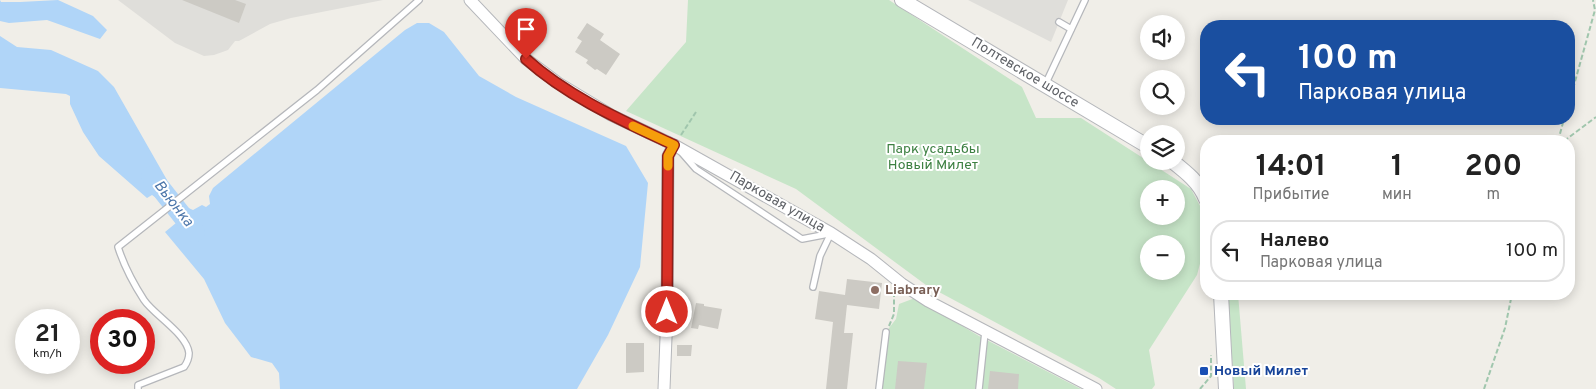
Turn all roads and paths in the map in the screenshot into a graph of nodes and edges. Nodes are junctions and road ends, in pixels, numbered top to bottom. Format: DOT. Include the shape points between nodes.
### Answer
graph roads {
  1 [pos="419,0"];
  2 [pos="470,0"];
  3 [pos="902,0"];
  4 [pos="1085,0"];
  5 [pos="1593,0"];
  6 [pos="1059,22"];
  7 [pos="1071,29"];
  8 [pos="1575,82"];
  9 [pos="1045,85"];
  10 [pos="696,112"];
  11 [pos="1596,117"];
  12 [pos="1572,135"];
  13 [pos="1140,142"];
  14 [pos="674,145"];
  15 [pos="1184,170"];
  16 [pos="1200,188"];
  17 [pos="830,233"];
  18 [pos="899,282"];
  19 [pos="813,287"];
  20 [pos="1221,300"];
  21 [pos="1511,300"];
  22 [pos="886,332"];
  23 [pos="985,332"];
  24 [pos="1211,376"];
  25 [pos="138,389"];
  26 [pos="664,389"];
  27 [pos="879,389"];
  28 [pos="979,389"];
  29 [pos="1096,389"];
  30 [pos="1200,389"];
  31 [pos="1226,389"];
  32 [pos="1484,389"];
  1 -- 25 [label="lane" via="317,90 118,247 123,264 145,301 177,332 189,351 184,367 138,385"];
  2 -- 14 [label="street, Парковая улица" via="546,76 611,115"];
  3 -- 9 [label="street, Полтевское шоссе"];
  4 -- 7 [label="lane"];
  5 -- 8 [label="path" via="1595,10"];
  6 -- 7 [label="lane"];
  7 -- 9 [label="lane"];
  9 -- 13 [label="street, Полтевское шоссе"];
  10 -- 14 [label="path"];
  11 -- 12 [label="path"];
  14 -- 17 [label="street, Парковая улица"];
  14 -- 17 [label="lane" via="696,169 802,239"];
  14 -- 26 [label="street" via="668,156"];
  15 -- 16 [label="street"];
  17 -- 18 [label="street, Парковая улица" via="872,259"];
  17 -- 19 [label="lane" via="820,256"];
  18 -- 22 [label="path" via="893,292 894,314"];
  18 -- 23 [label="street, Парковая улица"];
  20 -- 31 [label="street"];
  21 -- 32 [label="path" via="1505,328"];
  22 -- 27 [label="lane"];
  23 -- 28 [label="lane"];
  23 -- 29 [label="street, Парковая улица"];
  24 -- 30 [label="path"];
}
